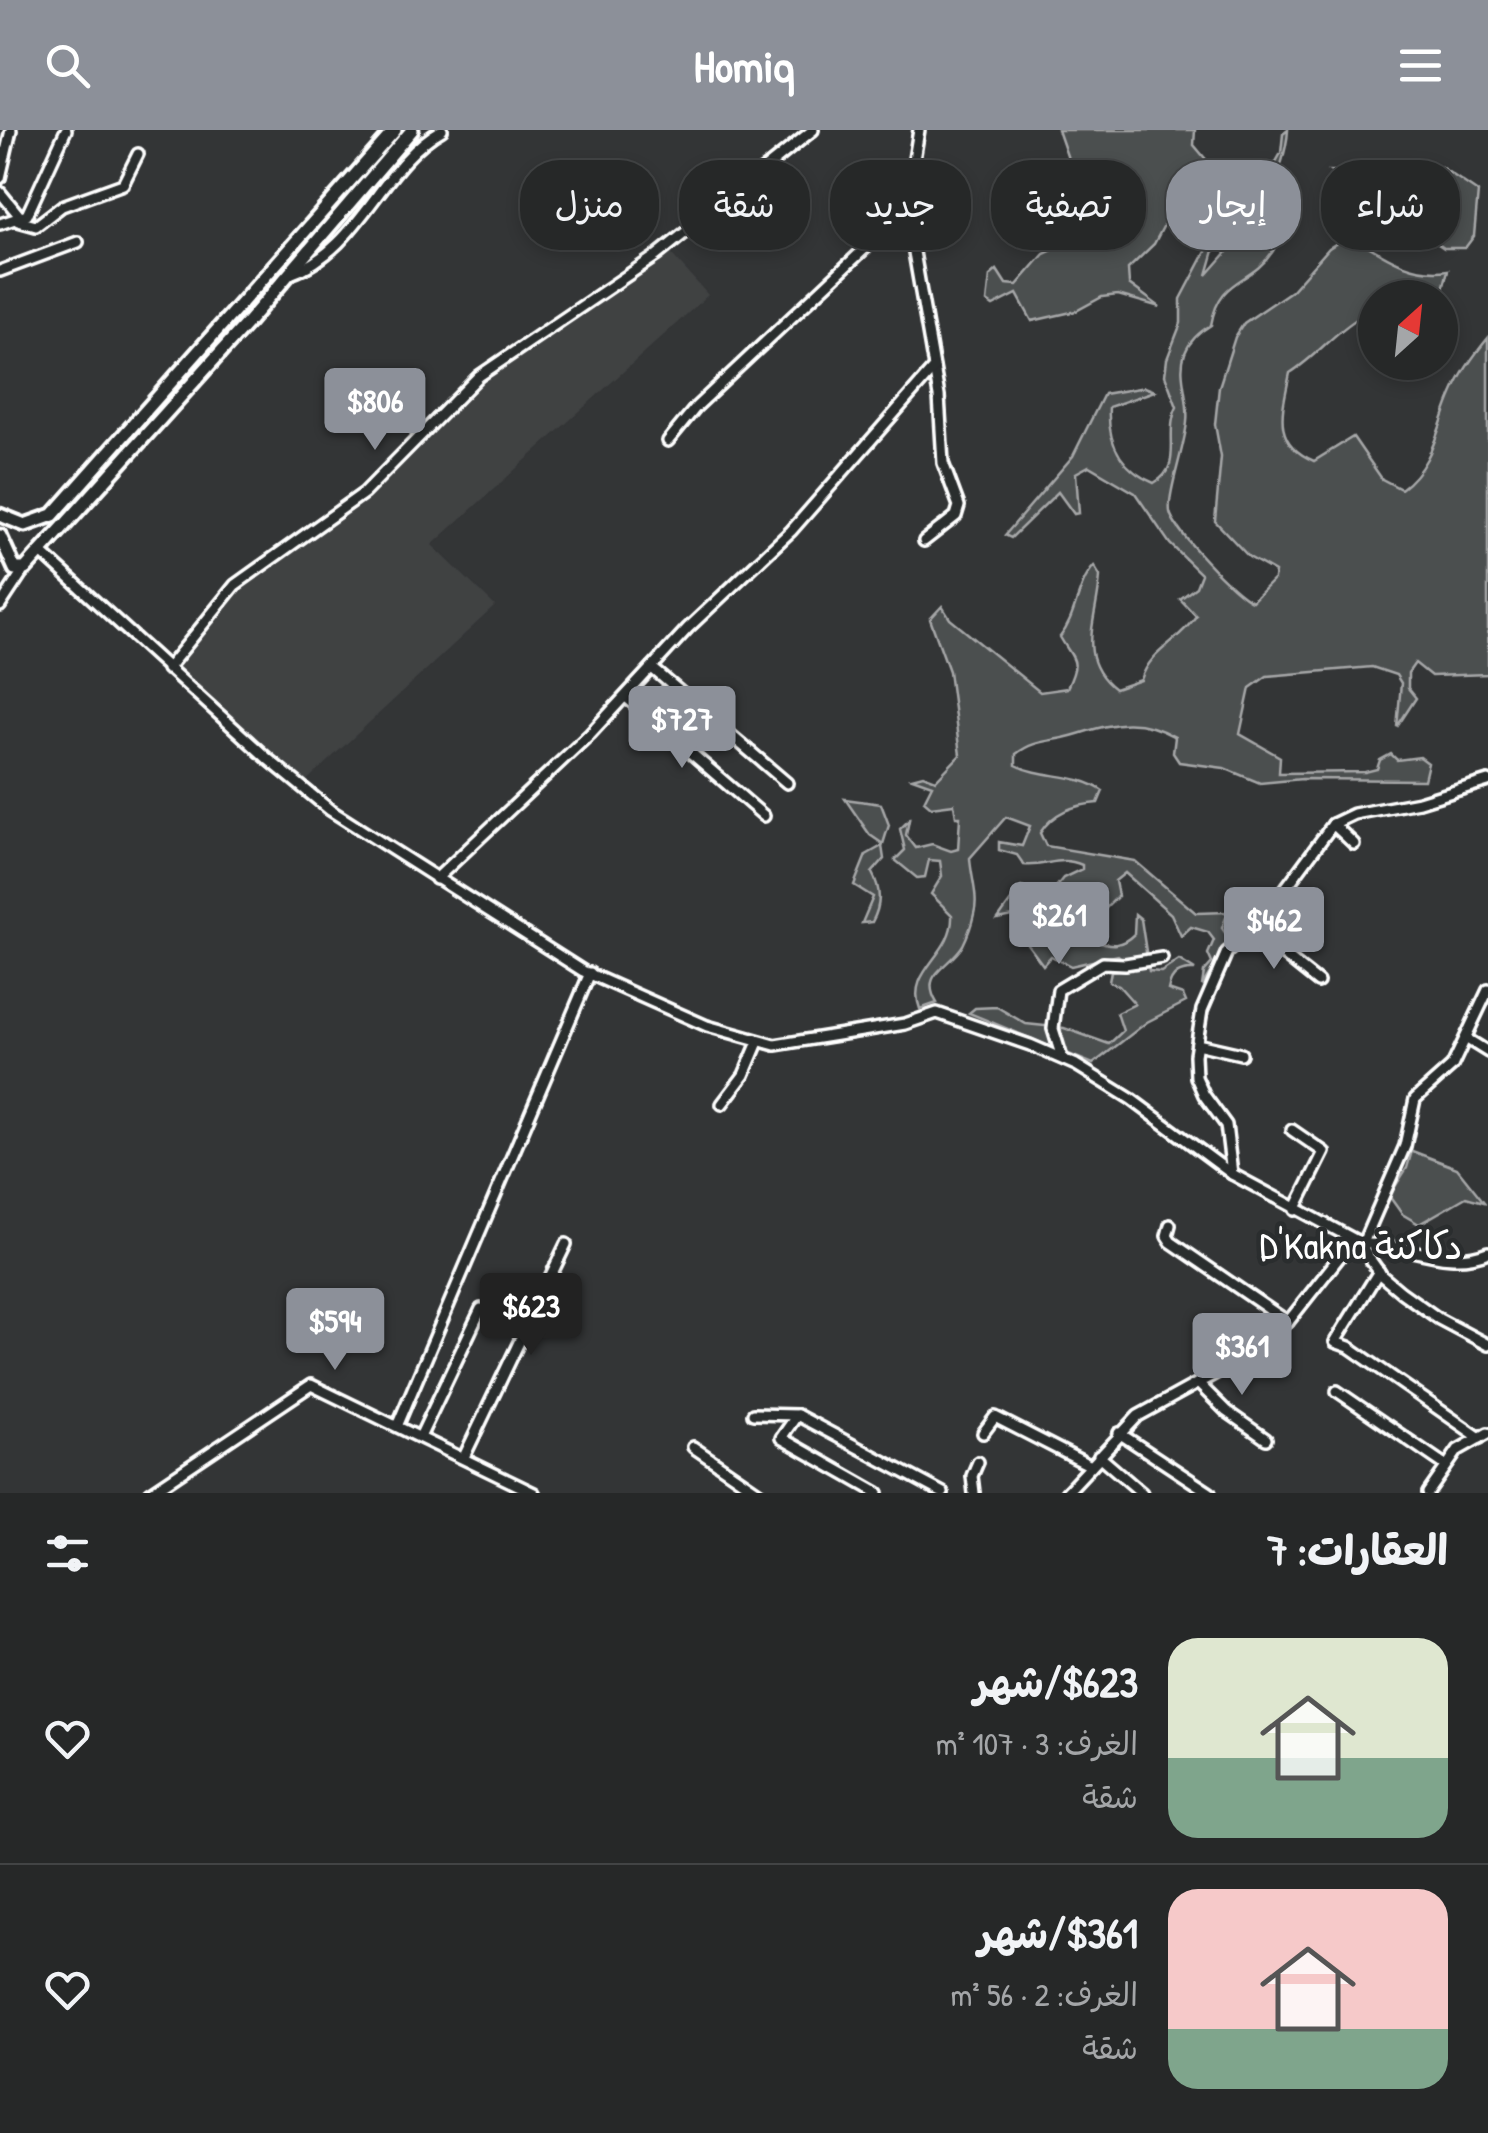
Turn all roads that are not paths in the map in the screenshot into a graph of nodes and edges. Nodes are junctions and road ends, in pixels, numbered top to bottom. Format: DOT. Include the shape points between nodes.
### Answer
graph roads {
  1 [pos="11,130"];
  2 [pos="66,130"];
  3 [pos="396,130"];
  4 [pos="412,130"];
  5 [pos="442,130"];
  6 [pos="813,130"];
  7 [pos="919,130"];
  8 [pos="138,154"];
  9 [pos="915,160"];
  10 [pos="0,178"];
  11 [pos="0,192"];
  12 [pos="343,200"];
  13 [pos="20,220"];
  14 [pos="0,224"];
  15 [pos="78,242"];
  16 [pos="863,250"];
  17 [pos="915,250"];
  18 [pos="0,271"];
  19 [pos="288,274"];
  20 [pos="934,368"];
  21 [pos="668,440"];
  22 [pos="0,515"];
  23 [pos="40,524"];
  24 [pos="25,526"];
  25 [pos="0,536"];
  26 [pos="55,537"];
  27 [pos="924,541"];
  28 [pos="8,548"];
  29 [pos="41,552"];
  30 [pos="22,571"];
  31 [pos="0,606"];
  32 [pos="652,668"];
  33 [pos="167,669"];
  34 [pos="626,697"];
  35 [pos="1488,780"];
  36 [pos="787,783"];
  37 [pos="764,816"];
  38 [pos="1333,824"];
  39 [pos="1354,844"];
  40 [pos="436,879"];
  41 [pos="1254,931"];
  42 [pos="1162,958"];
  43 [pos="590,973"];
  44 [pos="1318,982"];
  45 [pos="1488,990"];
  46 [pos="1467,1039"];
  47 [pos="758,1042"];
  48 [pos="1197,1044"];
  49 [pos="1488,1052"];
  50 [pos="1241,1054"];
  51 [pos="1062,1058"];
  52 [pos="722,1104"];
  53 [pos="1292,1130"];
  54 [pos="1232,1174"];
  55 [pos="1295,1210"];
  56 [pos="1170,1225"];
  57 [pos="1361,1243"];
  58 [pos="566,1244"];
  59 [pos="1488,1252"];
  60 [pos="1379,1271"];
  61 [pos="481,1309"];
  62 [pos="1288,1322"];
  63 [pos="1488,1345"];
  64 [pos="1198,1382"];
  65 [pos="1337,1391"];
  66 [pos="754,1414"];
  67 [pos="798,1415"];
  68 [pos="398,1424"];
  69 [pos="983,1433"];
  70 [pos="1119,1433"];
  71 [pos="421,1435"];
  72 [pos="1484,1435"];
  73 [pos="1266,1439"];
  74 [pos="693,1447"];
  75 [pos="1099,1456"];
  76 [pos="464,1457"];
  77 [pos="978,1462"];
  78 [pos="1445,1465"];
  79 [pos="1090,1466"];
  80 [pos="925,1489"];
  81 [pos="1073,1491"];
  82 [pos="150,1493"];
  83 [pos="534,1493"];
  84 [pos="760,1493"];
  85 [pos="878,1493"];
  86 [pos="943,1493"];
  87 [pos="974,1493"];
  88 [pos="1142,1493"];
  89 [pos="1210,1493"];
  90 [pos="1428,1493"];
  1 -- 10 [label="street"];
  2 -- 13 [label="street"];
  3 -- 12 [label="main road"];
  4 -- 12 [label="main road"];
  5 -- 19 [label="street" via="332,249"];
  6 -- 33 [label="street" via="656,256 479,376 364,493 234,585"];
  7 -- 9 [label="street"];
  8 -- 13 [label="street" via="122,184 62,206 36,226"];
  11 -- 13 [label="street"];
  12 -- 19 [label="main road"];
  12 -- 23 [label="main road"];
  13 -- 14 [label="street"];
  15 -- 18 [label="street"];
  16 -- 21 [label="street"];
  17 -- 20 [label="street"];
  19 -- 26 [label="main road"];
  20 -- 27 [label="street" via="942,463 959,512"];
  20 -- 32 [label="street" via="791,530"];
  22 -- 24 [label="main road"];
  23 -- 24 [label="main road"];
  23 -- 26 [label="main road"];
  24 -- 28 [label="main road"];
  25 -- 28 [label="main road"];
  26 -- 29 [label="main road"];
  28 -- 30 [label="main road" via="13,567"];
  29 -- 30 [label="main road"];
  29 -- 33 [label="street"];
  30 -- 31 [label="street"];
  32 -- 34 [label="street"];
  32 -- 36 [label="street"];
  33 -- 40 [label="street" via="330,810"];
  34 -- 37 [label="street"];
  34 -- 40 [label="street"];
  35 -- 38 [label="street"];
  38 -- 39 [label="street"];
  38 -- 41 [label="street"];
  40 -- 43 [label="street"];
  41 -- 44 [label="street"];
  41 -- 48 [label="street" via="1227,952 1202,1010"];
  42 -- 51 [label="street" via="1103,962 1058,990 1053,1029"];
  43 -- 47 [label="street" via="673,1013"];
  43 -- 68 [label="street"];
  45 -- 46 [label="street"];
  46 -- 49 [label="street"];
  46 -- 57 [label="street" via="1452,1066 1415,1098 1405,1146"];
  47 -- 51 [label="street" via="796,1044 937,1013"];
  47 -- 52 [label="street"];
  48 -- 50 [label="street"];
  48 -- 54 [label="street" via="1196,1076 1226,1126"];
  51 -- 54 [label="street" via="1131,1099"];
  53 -- 55 [label="street" via="1324,1152"];
  54 -- 55 [label="street"];
  55 -- 57 [label="street"];
  56 -- 62 [label="street" via="1171,1242"];
  57 -- 59 [label="street" via="1443,1259"];
  57 -- 60 [label="street"];
  57 -- 62 [label="street" via="1337,1257"];
  58 -- 76 [label="street"];
  60 -- 63 [label="street" via="1439,1319"];
  60 -- 72 [label="street" via="1335,1342"];
  61 -- 71 [label="street"];
  62 -- 64 [label="street"];
  64 -- 70 [label="street"];
  64 -- 73 [label="street"];
  65 -- 78 [label="street"];
  66 -- 67 [label="street"];
  67 -- 80 [label="street"];
  67 -- 85 [label="street" via="781,1438"];
  68 -- 71 [label="street"];
  68 -- 82 [label="street" via="311,1384"];
  69 -- 79 [label="street" via="995,1417"];
  70 -- 75 [label="street"];
  70 -- 89 [label="street"];
  71 -- 76 [label="street"];
  72 -- 78 [label="street"];
  74 -- 84 [label="street"];
  75 -- 79 [label="street"];
  75 -- 88 [label="street"];
  76 -- 83 [label="street"];
  77 -- 87 [label="street"];
  78 -- 90 [label="street"];
  79 -- 81 [label="street"];
  80 -- 86 [label="street"];
}
